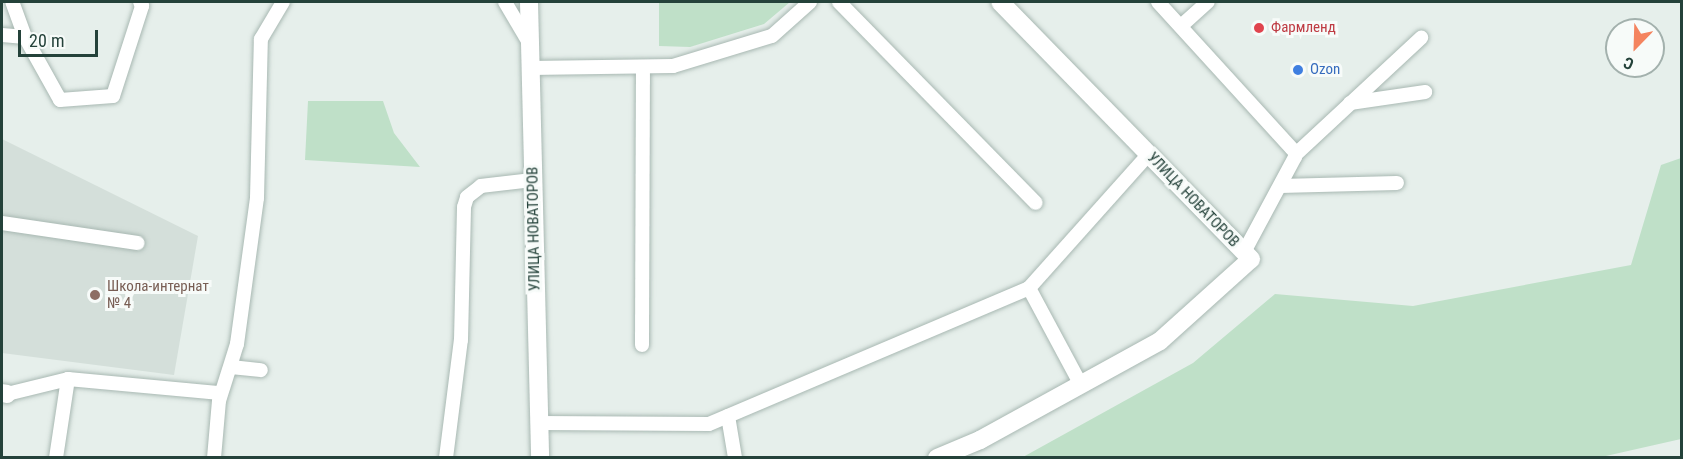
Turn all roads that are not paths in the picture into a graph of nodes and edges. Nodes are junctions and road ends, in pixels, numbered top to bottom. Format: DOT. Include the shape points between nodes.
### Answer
graph roads {
  1 [pos="12,2"];
  2 [pos="140,2"];
  3 [pos="283,2"];
  4 [pos="505,2"];
  5 [pos="529,2"];
  6 [pos="810,2"];
  7 [pos="839,2"];
  8 [pos="1000,2"];
  9 [pos="1158,2"];
  10 [pos="1208,2"];
  11 [pos="1181,26"];
  12 [pos="2,35"];
  13 [pos="25,37"];
  14 [pos="1421,38"];
  15 [pos="528,41"];
  16 [pos="644,67"];
  17 [pos="530,68"];
  18 [pos="1425,92"];
  19 [pos="1350,103"];
  20 [pos="1149,154"];
  21 [pos="1296,154"];
  22 [pos="532,180"];
  23 [pos="1397,183"];
  24 [pos="1280,186"];
  25 [pos="1036,203"];
  26 [pos="2,223"];
  27 [pos="138,243"];
  28 [pos="1244,252"];
  29 [pos="1029,288"];
  30 [pos="642,345"];
  31 [pos="231,367"];
  32 [pos="261,370"];
  33 [pos="68,378"];
  34 [pos="1082,384"];
  35 [pos="220,393"];
  36 [pos="4,394"];
  37 [pos="728,416"];
  38 [pos="539,423"];
  39 [pos="56,458"];
  40 [pos="214,458"];
  41 [pos="446,458"];
  42 [pos="540,458"];
  43 [pos="735,458"];
  44 [pos="937,458"];
  1 -- 13 [label="lane"];
  2 -- 13 [label="lane" via="113,96 60,100"];
  3 -- 31 [label="lane" via="261,39 257,198"];
  4 -- 15 [label="lane"];
  5 -- 15 [label="street, УЛИЦА НОВАТОРОВ"];
  6 -- 16 [label="lane" via="772,36 673,66"];
  7 -- 25 [label="lane"];
  8 -- 20 [label="street, УЛИЦА НОВАТОРОВ"];
  9 -- 11 [label="lane"];
  10 -- 11 [label="lane"];
  11 -- 21 [label="lane"];
  12 -- 13 [label="lane"];
  14 -- 19 [label="lane"];
  15 -- 17 [label="street, УЛИЦА НОВАТОРОВ"];
  16 -- 17 [label="lane"];
  16 -- 30 [label="lane"];
  17 -- 22 [label="street, УЛИЦА НОВАТОРОВ"];
  18 -- 19 [label="lane"];
  19 -- 21 [label="lane"];
  20 -- 28 [label="street, УЛИЦА НОВАТОРОВ"];
  20 -- 29 [label="lane"];
  21 -- 24 [label="lane"];
  22 -- 38 [label="street, УЛИЦА НОВАТОРОВ"];
  22 -- 41 [label="lane" via="481,186 466,197 461,340"];
  23 -- 24 [label="lane"];
  24 -- 28 [label="lane"];
  26 -- 27 [label="lane"];
  28 -- 34 [label="street, УЛИЦА НОВАТОРОВ" via="1251,259 1160,341"];
  29 -- 34 [label="lane"];
  29 -- 37 [label="lane"];
  31 -- 32 [label="lane"];
  31 -- 35 [label="lane"];
  33 -- 35 [label="lane"];
  33 -- 36 [label="lane"];
  33 -- 39 [label="lane"];
  34 -- 44 [label="street, УЛИЦА НОВАТОРОВ" via="980,440"];
  35 -- 40 [label="lane"];
  37 -- 38 [label="lane" via="709,424"];
  37 -- 43 [label="lane"];
  38 -- 42 [label="street, УЛИЦА НОВАТОРОВ"];
}
